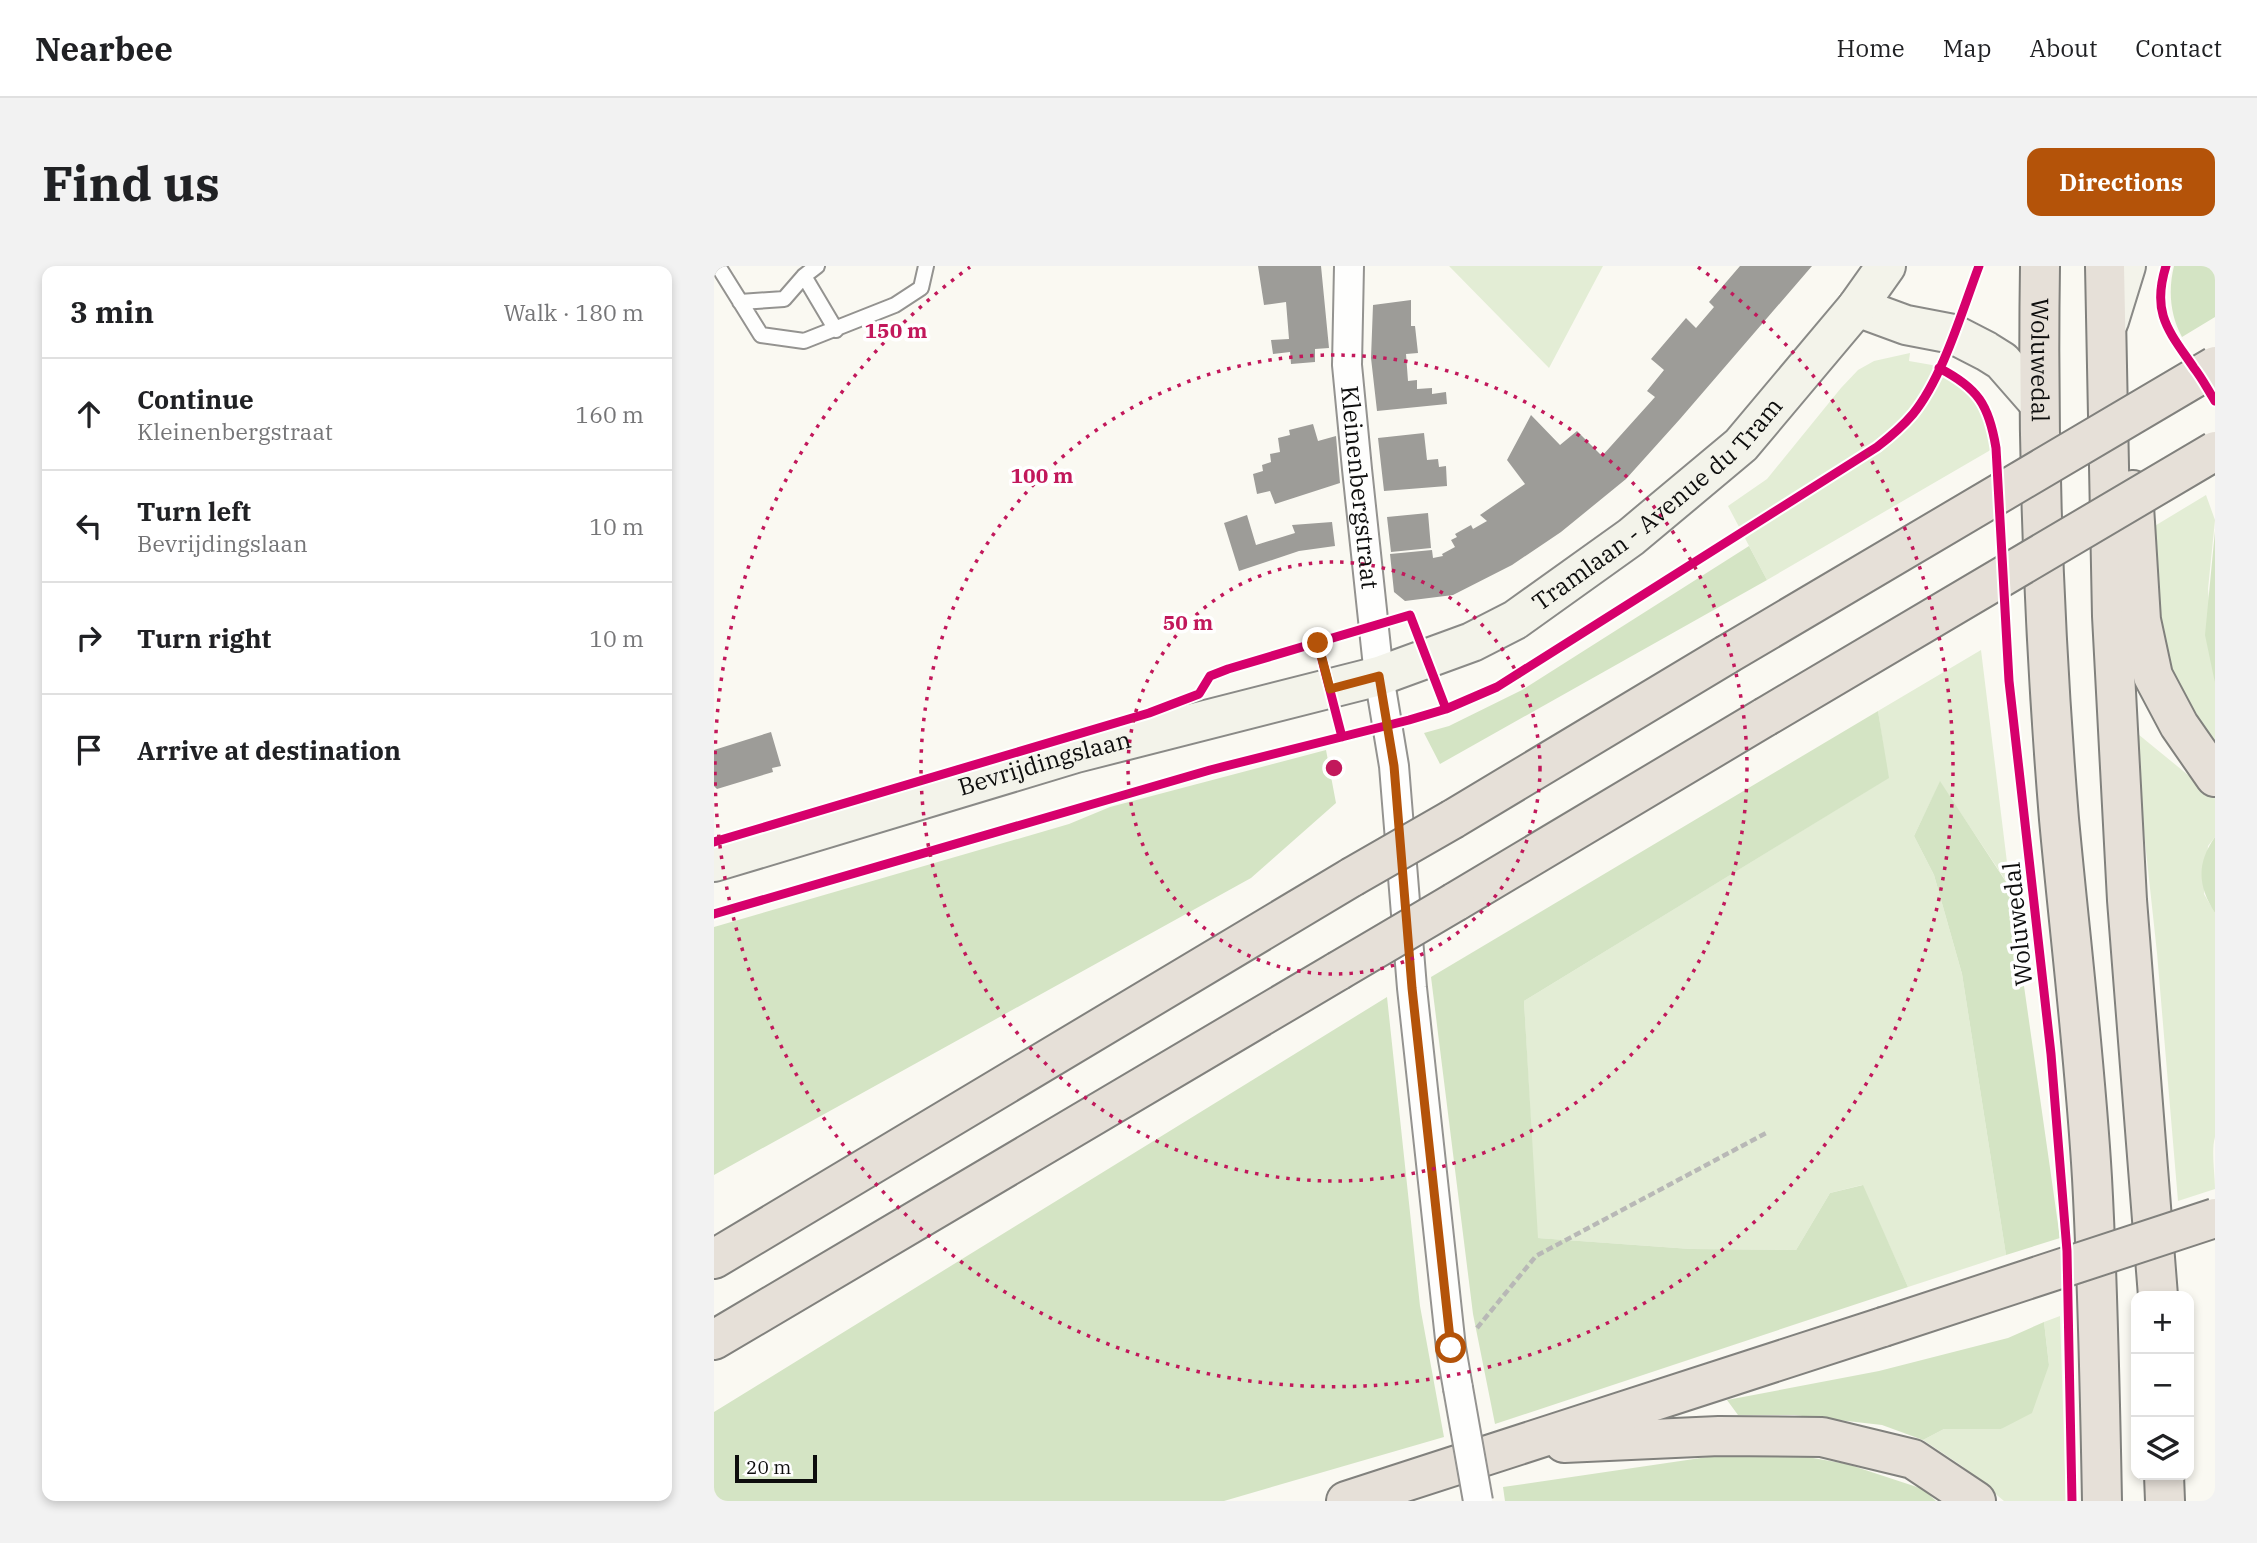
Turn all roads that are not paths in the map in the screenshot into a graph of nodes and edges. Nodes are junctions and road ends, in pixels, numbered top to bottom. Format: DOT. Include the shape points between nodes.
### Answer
graph roads {
  1 [pos="718,266"];
  2 [pos="817,266"];
  3 [pos="926,266"];
  4 [pos="1349,266"];
  5 [pos="1886,266"];
  6 [pos="2040,266"];
  7 [pos="2105,266"];
  8 [pos="2126,266"];
  9 [pos="804,276"];
  10 [pos="740,302"];
  11 [pos="1857,307"];
  12 [pos="836,330"];
  13 [pos="2105,337"];
  14 [pos="2215,366"];
  15 [pos="2038,401"];
  16 [pos="2215,451"];
  17 [pos="2112,616"];
  18 [pos="1379,676"];
  19 [pos="2215,778"];
  20 [pos="714,862"];
  21 [pos="854,1174"];
  22 [pos="2215,1217"];
  23 [pos="714,1231"];
  24 [pos="714,1259"];
  25 [pos="2158,1291"];
  26 [pos="714,1340"];
  27 [pos="1523,1444"];
  28 [pos="2164,1480"];
  29 [pos="1346,1501"];
  30 [pos="1478,1501"];
  31 [pos="1976,1501"];
  32 [pos="2102,1501"];
  33 [pos="2165,1501"];
  1 -- 10 [label="lane"];
  2 -- 9 [label="lane"];
  3 -- 12 [label="lane" via="921,288 895,305"];
  4 -- 18 [label="street, Kleinenbergstraat" via="1348,365"];
  5 -- 11 [label="street, Tramlaan - Avenue du Tram"];
  6 -- 15 [label="highway, Woluwedal"];
  7 -- 13 [label="highway"];
  8 -- 13 [label="street"];
  9 -- 10 [label="lane" via="784,299"];
  9 -- 12 [label="lane"];
  10 -- 12 [label="lane" via="761,335 804,341"];
  11 -- 15 [label="street" via="1953,334 1986,351 2002,361"];
  11 -- 18 [label="street, Tramlaan - Avenue du Tram" via="1741,445 1631,537 1515,620 1472,642"];
  13 -- 17 [label="highway"];
  13 -- 19 [label="highway" via="2125,383 2141,620 2153,676"];
  14 -- 21 [label="highway, bridge"];
  15 -- 32 [label="highway, Woluwedal" via="2045,616 2059,819 2092,1176"];
  16 -- 26 [label="highway, bridge"];
  17 -- 19 [label="highway" via="2124,641 2135,698 2160,744"];
  17 -- 25 [label="highway" via="2127,900"];
  18 -- 20 [label="street, Bevrijdingslaan" via="1076,753"];
  18 -- 30 [label="street, Kleinenbergstraat, bridge" via="1394,766 1413,1002 1451,1348"];
  21 -- 23 [label="highway"];
  21 -- 24 [label="highway"];
  22 -- 27 [label="highway, bridge"];
  27 -- 29 [label="highway"];
  27 -- 31 [label="highway" via="1822,1437 1913,1460"];
  28 -- 33 [label="highway"];
}
